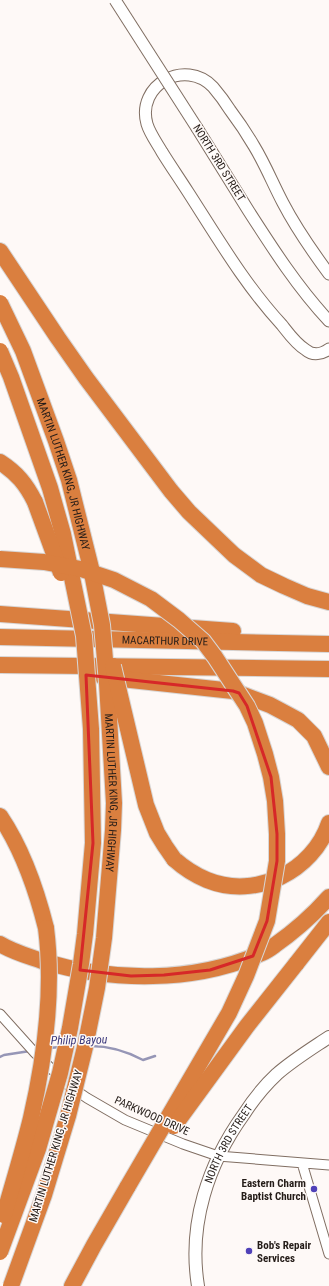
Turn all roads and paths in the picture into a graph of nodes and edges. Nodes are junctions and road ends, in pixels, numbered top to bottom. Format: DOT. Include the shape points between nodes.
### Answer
graph roads {
  1 [pos="115,0"];
  2 [pos="0,252"];
  3 [pos="329,274"];
  4 [pos="0,304"];
  5 [pos="329,321"];
  6 [pos="329,349"];
  7 [pos="0,352"];
  8 [pos="0,462"];
  9 [pos="0,559"];
  10 [pos="329,602"];
  11 [pos="0,614"];
  12 [pos="102,625"];
  13 [pos="84,636"];
  14 [pos="0,637"];
  15 [pos="293,642"];
  16 [pos="329,644"];
  17 [pos="0,665"];
  18 [pos="40,666"];
  19 [pos="329,669"];
  20 [pos="329,767"];
  21 [pos="0,816"];
  22 [pos="329,823"];
  23 [pos="329,897"];
  24 [pos="329,922"];
  25 [pos="0,944"];
  26 [pos="0,1014"];
  27 [pos="329,1037"];
  28 [pos="218,1156"];
  29 [pos="302,1163"];
  30 [pos="329,1165"];
  31 [pos="128,1186"];
  32 [pos="0,1228"];
  33 [pos="0,1252"];
  34 [pos="329,1254"];
  35 [pos="11,1286"];
  36 [pos="72,1286"];
  37 [pos="198,1286"];
  1 -- 5 [label="street, NORTH 3RD STREET, bridge" via="268,241 302,289"];
  2 -- 10 [label="highway" via="86,378 171,491 209,532 261,575 307,596"];
  3 -- 6 [label="street" via="296,226 243,128 213,87 204,80 184,74 176,75 159,84 147,101 147,124 175,172 270,312 306,351 320,354"];
  4 -- 12 [label="highway, MARTIN LUTHER KING, JR HIGHWAY, bridge" via="26,359 69,480"];
  7 -- 13 [label="highway, MARTIN LUTHER KING, JR HIGHWAY, bridge" via="50,488 63,534"];
  8 -- 13 [label="highway, bridge" via="22,479 35,502"];
  9 -- 31 [label="highway, bridge" via="81,568 114,580 151,599 179,620 203,641 216,657 247,706 255,723 271,778 275,801 277,860 267,920 229,1013"];
  11 -- 15 [label="highway" via="260,633"];
  12 -- 22 [label="highway, bridge" via="118,681 146,805 157,833 174,859 183,867 208,881 222,885 254,885 268,882 282,877 302,862 314,850"];
  12 -- 35 [label="highway, MARTIN LUTHER KING, JR HIGHWAY, bridge" via="114,803 104,938 92,1011 68,1116 44,1195"];
  13 -- 33 [label="highway, MARTIN LUTHER KING, JR HIGHWAY, bridge" via="91,728 93,843 81,964 70,1028 52,1102 38,1149"];
  14 -- 15 [label="highway, MACARTHUR DRIVE"];
  15 -- 16 [label="highway, MACARTHUR DRIVE"];
  17 -- 18 [label="highway"];
  18 -- 19 [label="highway"];
  18 -- 20 [label="highway" via="64,672 233,691 270,705 298,720 314,736"];
  21 -- 32 [label="highway, bridge" via="21,852 33,883 46,928 49,960 48,1004 41,1067 31,1119"];
  23 -- 25 [label="highway" via="303,923 264,953 210,970 131,976 93,973 57,966"];
  24 -- 31 [label="highway, bridge"];
  26 -- 28 [label="street, PARKWOOD DRIVE" via="49,1068 87,1098 125,1120"];
  27 -- 28 [label="main road, NORTH 3RD STREET" via="294,1061 264,1087 237,1123"];
  28 -- 29 [label="street, PARKWOOD DRIVE"];
  28 -- 37 [label="main road, NORTH 3RD STREET" via="204,1194 197,1225"];
  29 -- 30 [label="street, PARKWOOD DRIVE"];
  29 -- 34 [label="street"];
  31 -- 36 [label="highway"];
}
